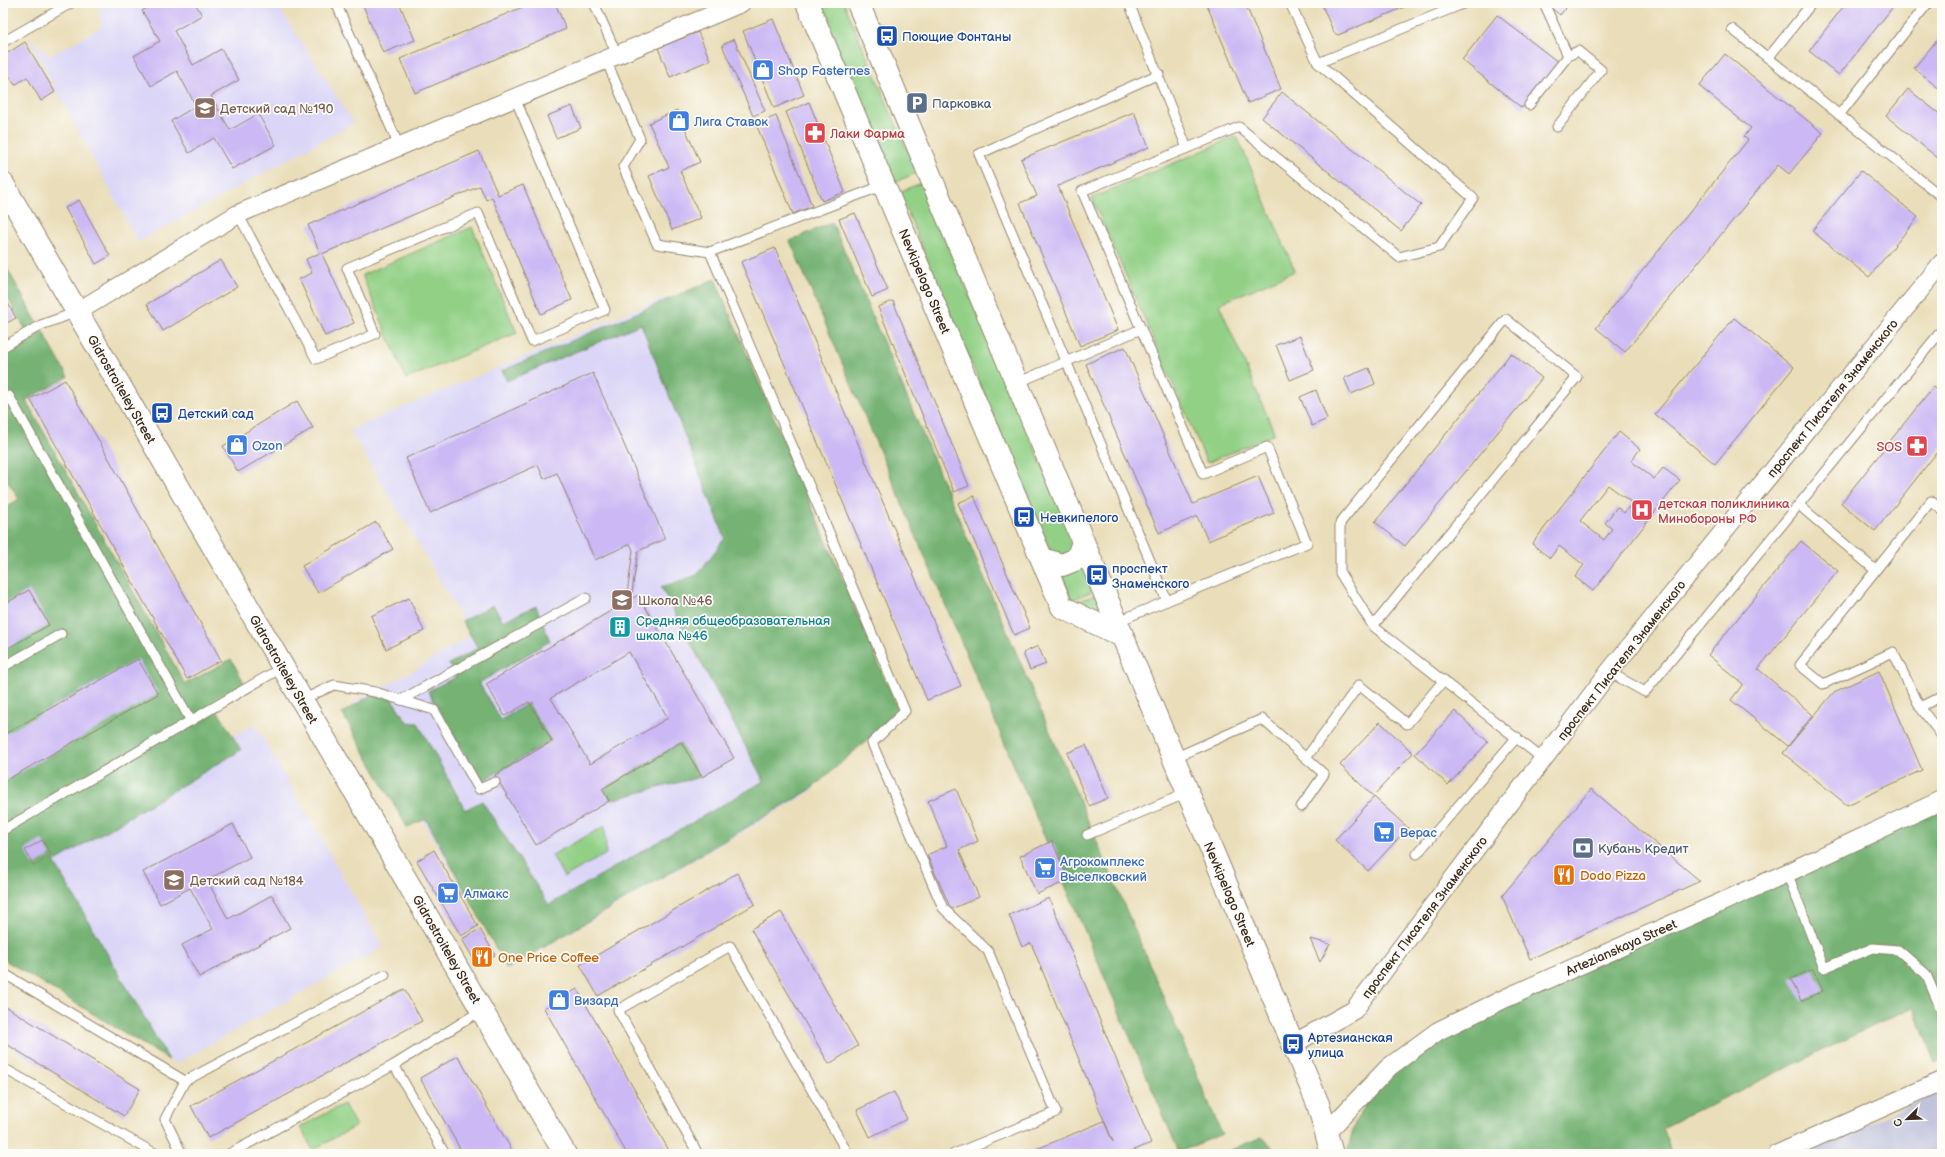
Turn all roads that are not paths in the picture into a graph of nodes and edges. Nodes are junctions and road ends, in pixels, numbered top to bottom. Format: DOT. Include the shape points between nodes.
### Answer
graph roads {
  1 [pos="71,3"];
  2 [pos="336,3"];
  3 [pos="594,3"];
  4 [pos="741,3"];
  5 [pos="807,3"];
  6 [pos="858,3"];
  7 [pos="1128,3"];
  8 [pos="1290,3"];
  9 [pos="1465,3"];
  10 [pos="1544,3"];
  11 [pos="1812,3"];
  12 [pos="1928,3"];
  13 [pos="1732,29"];
  14 [pos="3,42"];
  15 [pos="1568,56"];
  16 [pos="611,58"];
  17 [pos="1768,58"];
  18 [pos="1318,63"];
  19 [pos="1159,74"];
  20 [pos="515,98"];
  21 [pos="1529,105"];
  22 [pos="1839,115"];
  23 [pos="1557,127"];
  24 [pos="399,146"];
  25 [pos="1187,148"];
  26 [pos="3,184"];
  27 [pos="884,185"];
  28 [pos="1942,197"];
  29 [pos="238,214"];
  30 [pos="710,252"];
  31 [pos="1942,263"];
  32 [pos="77,312"];
  33 [pos="1141,330"];
  34 [pos="1942,330"];
  35 [pos="3,347"];
  36 [pos="1067,362"];
  37 [pos="1017,383"];
  38 [pos="10,396"];
  39 [pos="1799,505"];
  40 [pos="1942,510"];
  41 [pos="1083,542"];
  42 [pos="1042,559"];
  43 [pos="1875,570"];
  44 [pos="586,598"];
  45 [pos="1167,601"];
  46 [pos="1373,626"];
  47 [pos="1119,629"];
  48 [pos="61,634"];
  49 [pos="3,667"];
  50 [pos="284,667"];
  51 [pos="1609,672"];
  52 [pos="1444,680"];
  53 [pos="1942,696"];
  54 [pos="302,700"];
  55 [pos="401,700"];
  56 [pos="1920,707"];
  57 [pos="191,721"];
  58 [pos="1942,736"];
  59 [pos="1517,737"];
  60 [pos="1306,758"];
  61 [pos="1173,759"];
  62 [pos="1543,759"];
  63 [pos="495,782"];
  64 [pos="1187,793"];
  65 [pos="1942,800"];
  66 [pos="1301,807"];
  67 [pos="3,830"];
  68 [pos="1087,835"];
  69 [pos="1417,854"];
  70 [pos="1787,874"];
  71 [pos="3,973"];
  72 [pos="385,975"];
  73 [pos="482,1010"];
  74 [pos="1942,1012"];
  75 [pos="1293,1044"];
  76 [pos="394,1065"];
  77 [pos="3,1068"];
  78 [pos="185,1081"];
  79 [pos="1942,1081"];
  80 [pos="1326,1133"];
  81 [pos="156,1154"];
  82 [pos="182,1154"];
  83 [pos="229,1154"];
  84 [pos="445,1154"];
  85 [pos="565,1154"];
  86 [pos="698,1154"];
  87 [pos="848,1154"];
  88 [pos="954,1154"];
  89 [pos="1332,1154"];
  90 [pos="1778,1154"];
  1 -- 14 [label="lane"];
  2 -- 24 [label="lane"];
  3 -- 16 [label="lane"];
  4 -- 16 [label="street"];
  5 -- 27 [label="street, Nevkipelogo Street"];
  6 -- 37 [label="street, Nevkipelogo Street"];
  7 -- 19 [label="lane"];
  8 -- 18 [label="lane"];
  9 -- 18 [label="lane"];
  10 -- 15 [label="lane"];
  11 -- 17 [label="lane"];
  12 -- 22 [label="lane"];
  13 -- 17 [label="lane"];
  15 -- 21 [label="lane"];
  15 -- 23 [label="lane" via="1578,51 1601,70"];
  16 -- 20 [label="street"];
  16 -- 30 [label="lane" via="640,139 623,167 657,244"];
  17 -- 22 [label="lane"];
  18 -- 25 [label="lane" via="1473,198 1439,247 1399,257 1239,127"];
  19 -- 25 [label="lane"];
  19 -- 36 [label="lane" via="979,154"];
  20 -- 24 [label="street"];
  20 -- 29 [label="lane" via="605,310 598,313 532,340 478,213 347,268 375,334 316,359"];
  22 -- 28 [label="lane"];
  24 -- 29 [label="street"];
  25 -- 33 [label="lane" via="1082,191"];
  26 -- 32 [label="street, Gidrostroiteley Street"];
  27 -- 30 [label="lane"];
  27 -- 42 [label="street, Nevkipelogo Street"];
  29 -- 32 [label="street"];
  30 -- 88 [label="lane" via="905,712 872,743 943,908 988,951 1056,1112"];
  31 -- 51 [label="street, проспект Писателя Знаменского"];
  32 -- 35 [label="lane" via="42,325"];
  32 -- 50 [label="street, Gidrostroiteley Street"];
  33 -- 36 [label="lane"];
  33 -- 45 [label="lane" via="1203,474 1267,447 1307,543"];
  34 -- 39 [label="lane"];
  36 -- 37 [label="lane"];
  36 -- 45 [label="lane"];
  37 -- 41 [label="street, Nevkipelogo Street"];
  38 -- 57 [label="lane"];
  39 -- 43 [label="lane"];
  39 -- 51 [label="lane" via="1645,692"];
  40 -- 43 [label="lane" via="1931,501"];
  41 -- 42 [label="street" via="1077,559 1062,565"];
  41 -- 47 [label="street, Nevkipelogo Street"];
  42 -- 47 [label="street, Nevkipelogo Street" via="1062,607"];
  43 -- 56 [label="lane" via="1800,665 1823,684 1893,652"];
  44 -- 55 [label="lane"];
  45 -- 47 [label="lane"];
  46 -- 46 [label="lane" via="1340,573 1340,523 1506,319 1577,377"];
  46 -- 52 [label="lane"];
  47 -- 61 [label="street, Nevkipelogo Street"];
  48 -- 49 [label="lane"];
  50 -- 54 [label="street, Gidrostroiteley Street"];
  50 -- 57 [label="lane"];
  51 -- 62 [label="street, проспект Писателя Знаменского"];
  52 -- 59 [label="lane"];
  52 -- 60 [label="lane" via="1407,724 1359,685"];
  53 -- 56 [label="lane"];
  54 -- 55 [label="lane" via="334,685 375,692"];
  54 -- 73 [label="street, Gidrostroiteley Street"];
  55 -- 63 [label="lane" via="434,710 479,789"];
  56 -- 58 [label="lane"];
  57 -- 67 [label="lane"];
  59 -- 62 [label="lane"];
  59 -- 69 [label="lane"];
  60 -- 61 [label="lane" via="1262,719"];
  60 -- 66 [label="lane" via="1324,774"];
  61 -- 64 [label="street, Nevkipelogo Street"];
  62 -- 75 [label="street, проспект Писателя Знаменского" via="1354,1010"];
  64 -- 68 [label="lane"];
  64 -- 75 [label="street, Nevkipelogo Street"];
  65 -- 70 [label="street, Artezianskaya Street"];
  70 -- 74 [label="lane" via="1824,968 1873,948 1898,950 1926,974"];
  70 -- 80 [label="street, Artezianskaya Street" via="1513,995 1438,1031 1389,1067"];
  71 -- 78 [label="lane"];
  72 -- 78 [label="lane"];
  73 -- 76 [label="lane"];
  73 -- 85 [label="street, Gidrostroiteley Street"];
  75 -- 80 [label="street, Nevkipelogo Street" via="1318,1104"];
  76 -- 83 [label="lane"];
  76 -- 84 [label="lane"];
  77 -- 81 [label="lane"];
  78 -- 82 [label="lane" via="165,1119"];
  79 -- 90 [label="street"];
  80 -- 89 [label="street, Nevkipelogo Street"];
  86 -- 87 [label="lane" via="618,1010 730,946"];
}
